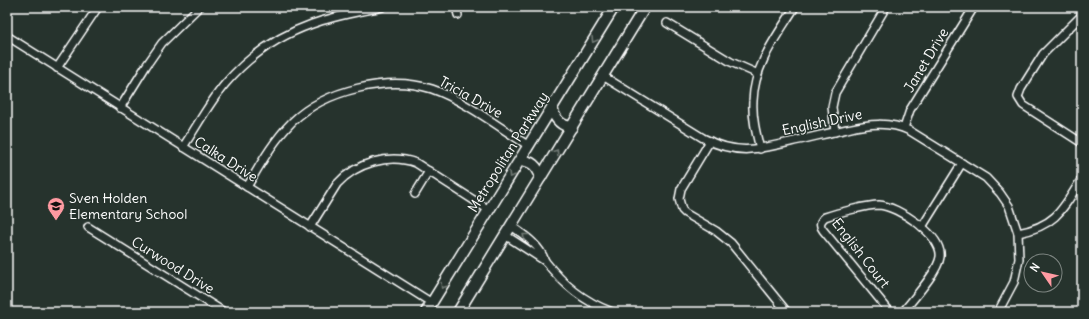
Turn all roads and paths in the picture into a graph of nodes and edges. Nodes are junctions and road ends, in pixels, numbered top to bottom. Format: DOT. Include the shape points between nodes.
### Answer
graph roads {
  1 [pos="98,7"];
  2 [pos="199,7"];
  3 [pos="382,7"];
  4 [pos="456,7"];
  5 [pos="614,7"];
  6 [pos="645,7"];
  7 [pos="795,7"];
  8 [pos="886,7"];
  9 [pos="974,7"];
  10 [pos="458,15"];
  11 [pos="1082,15"];
  12 [pos="667,23"];
  13 [pos="7,36"];
  14 [pos="57,68"];
  15 [pos="758,74"];
  16 [pos="603,76"];
  17 [pos="120,108"];
  18 [pos="552,108"];
  19 [pos="572,127"];
  20 [pos="904,128"];
  21 [pos="835,132"];
  22 [pos="710,141"];
  23 [pos="1082,142"];
  24 [pos="529,146"];
  25 [pos="183,147"];
  26 [pos="760,149"];
  27 [pos="520,160"];
  28 [pos="962,163"];
  29 [pos="430,171"];
  30 [pos="541,177"];
  31 [pos="1082,178"];
  32 [pos="247,187"];
  33 [pos="415,194"];
  34 [pos="490,210"];
  35 [pos="511,226"];
  36 [pos="88,227"];
  37 [pos="310,227"];
  38 [pos="922,227"];
  39 [pos="1018,233"];
  40 [pos="505,235"];
  41 [pos="533,248"];
  42 [pos="432,303"];
  43 [pos="224,312"];
  44 [pos="426,312"];
  45 [pos="458,312"];
  46 [pos="612,312"];
  47 [pos="787,312"];
  48 [pos="890,312"];
  49 [pos="903,312"];
  50 [pos="998,312"];
  1 -- 14 [label="street"];
  2 -- 17 [label="street" via="162,43"];
  3 -- 25 [label="street" via="312,24 285,36 261,51 225,84"];
  4 -- 10 [label="street"];
  5 -- 18 [label="main road, Metropolitan Parkway, one-way"];
  6 -- 16 [label="main road"];
  7 -- 15 [label="street"];
  8 -- 21 [label="street" via="835,93 832,107"];
  9 -- 20 [label="street, Janet Drive" via="910,110"];
  11 -- 23 [label="street" via="1043,54 1018,97 1023,105"];
  12 -- 15 [label="street" via="731,62"];
  13 -- 14 [label="street, Calka Drive"];
  14 -- 17 [label="street, Calka Drive"];
  15 -- 26 [label="street" via="753,94 753,111"];
  16 -- 19 [label="main road"];
  16 -- 22 [label="street, English Drive"];
  17 -- 25 [label="street, Calka Drive"];
  18 -- 19 [label="main road" via="559,122"];
  18 -- 24 [label="main road, Metropolitan Parkway"];
  30 -- 19 [label="main road, one-way"];
  20 -- 21 [label="street, English Drive" via="877,124"];
  20 -- 28 [label="street, English Drive"];
  21 -- 26 [label="street, English Drive"];
  22 -- 26 [label="street, English Drive" via="738,150"];
  22 -- 47 [label="street" via="679,194 679,204 685,213 731,243"];
  24 -- 27 [label="main road, Metropolitan Parkway"];
  24 -- 32 [label="street, Tricia Drive" via="463,104 432,90 405,84 376,86 337,95 316,105 292,122 278,138"];
  25 -- 32 [label="street, Calka Drive"];
  27 -- 30 [label="main road" via="533,164"];
  27 -- 34 [label="main road, Metropolitan Parkway, one-way"];
  28 -- 38 [label="street"];
  28 -- 39 [label="street, English Drive" via="986,178 1000,193 1009,206"];
  29 -- 33 [label="street"];
  29 -- 34 [label="street"];
  29 -- 37 [label="street" via="416,163 400,159 389,159 355,169 337,184"];
  30 -- 35 [label="main road"];
  31 -- 39 [label="street" via="1063,209 1048,223"];
  32 -- 37 [label="street, Calka Drive"];
  34 -- 42 [label="main road, Metropolitan Parkway, one-way"];
  35 -- 40 [label="main road"];
  41 -- 35 [label="street, one-way" via="528,237"];
  36 -- 43 [label="street, Curwood Drive"];
  37 -- 42 [label="street, Calka Drive"];
  38 -- 48 [label="street, English Court" via="893,209 876,205 825,217 821,222 823,230"];
  38 -- 49 [label="street, English Court" via="935,240 940,257 919,294"];
  39 -- 50 [label="street, English Drive" via="1020,259 1017,275"];
  40 -- 41 [label="street"];
  40 -- 45 [label="main road"];
  41 -- 46 [label="street" via="559,279 599,307"];
  42 -- 44 [label="main road, Metropolitan Parkway"];
}
